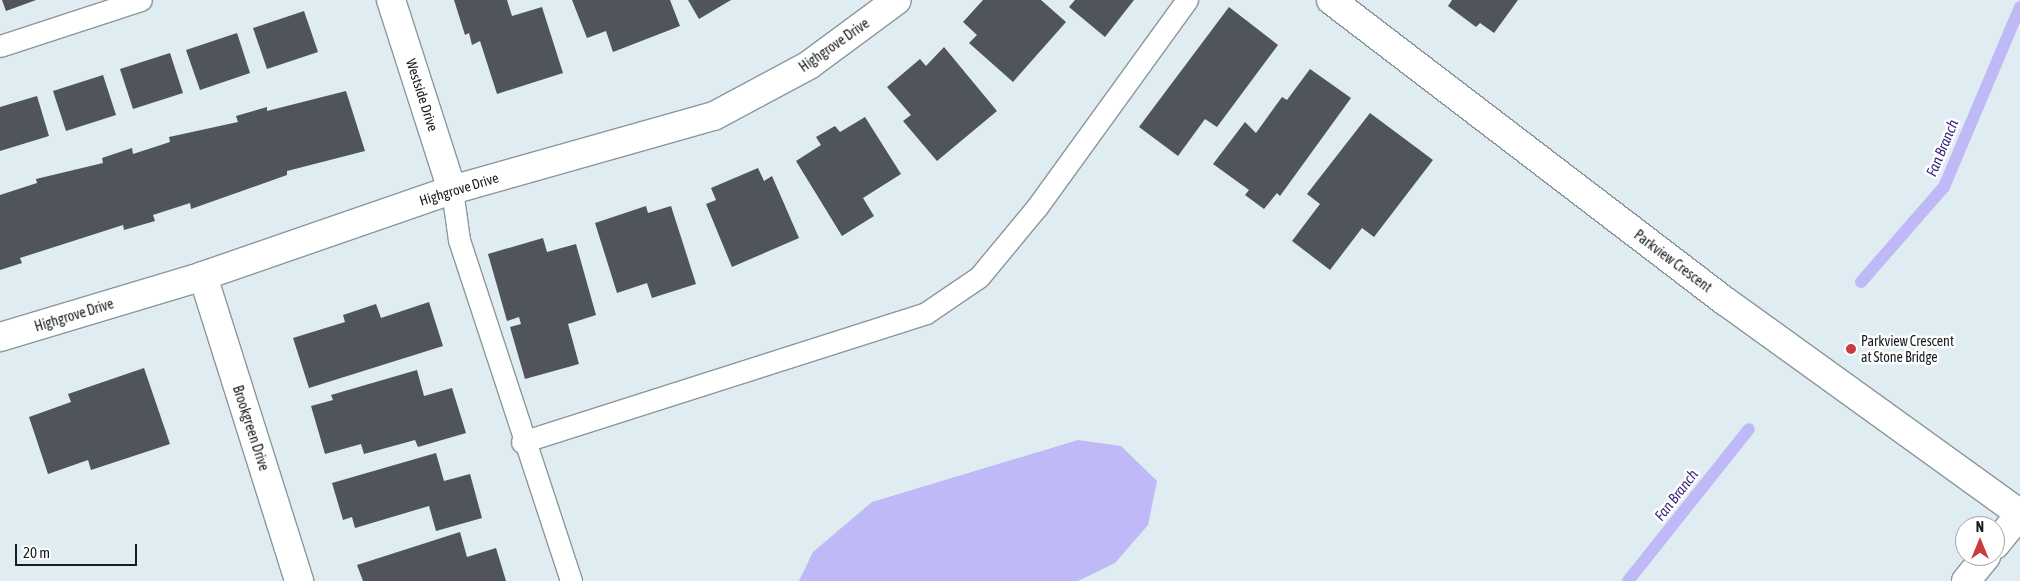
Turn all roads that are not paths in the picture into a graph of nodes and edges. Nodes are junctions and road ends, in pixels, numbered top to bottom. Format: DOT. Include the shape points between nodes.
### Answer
graph roads {
  1 [pos="141,0"];
  2 [pos="391,0"];
  3 [pos="897,0"];
  4 [pos="1187,0"];
  5 [pos="1331,0"];
  6 [pos="109,4"];
  7 [pos="0,46"];
  8 [pos="452,190"];
  9 [pos="203,276"];
  10 [pos="0,337"];
  11 [pos="522,442"];
  12 [pos="2020,514"];
  13 [pos="2005,533"];
  14 [pos="1978,566"];
  15 [pos="299,581"];
  16 [pos="571,581"];
  17 [pos="1966,581"];
  1 -- 6 [label="lane"];
  2 -- 8 [label="street, Westside Drive"];
  3 -- 8 [label="street, Highgrove Drive" via="809,65 714,116"];
  4 -- 11 [label="lane" via="1037,207 978,276 926,313"];
  5 -- 12 [label="street, Parkview Crescent" via="1725,301"];
  6 -- 7 [label="lane"];
  8 -- 9 [label="street, Highgrove Drive"];
  8 -- 11 [label="lane" via="459,240"];
  9 -- 10 [label="street, Highgrove Drive"];
  9 -- 15 [label="street, Brookgreen Drive"];
  11 -- 16 [label="lane"];
  12 -- 13 [label="street"];
  14 -- 17 [label="street"];
}
